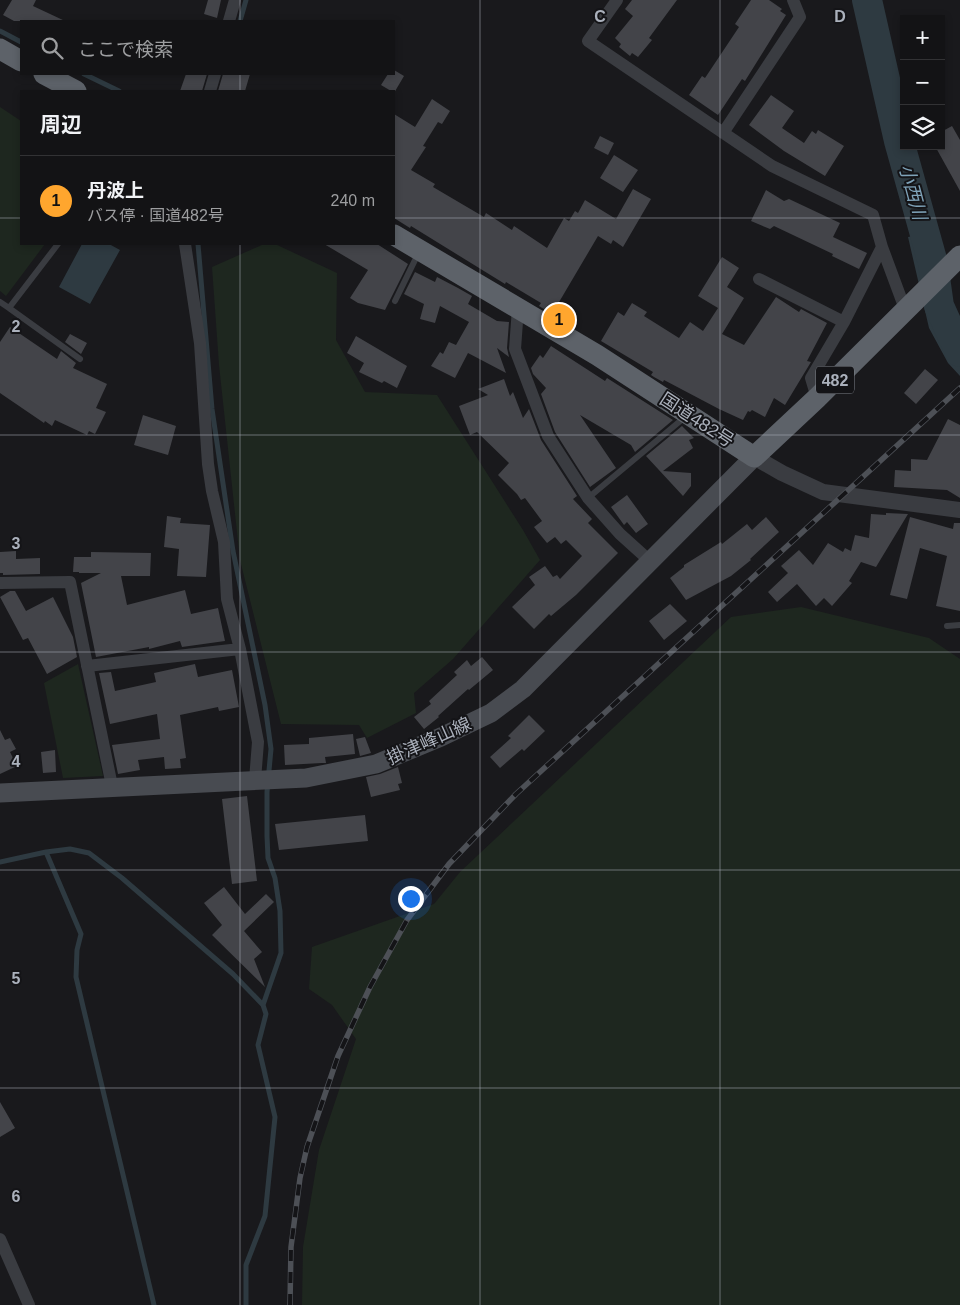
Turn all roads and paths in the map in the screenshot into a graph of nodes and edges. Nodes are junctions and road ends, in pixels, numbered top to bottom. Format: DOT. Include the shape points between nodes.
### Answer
graph roads {
  1 [pos="235,0"];
  2 [pos="617,0"];
  3 [pos="793,0"];
  4 [pos="229,20"];
  5 [pos="0,49"];
  6 [pos="20,60"];
  7 [pos="46,75"];
  8 [pos="215,75"];
  9 [pos="74,90"];
  10 [pos="210,90"];
  11 [pos="723,134"];
  12 [pos="395,236"];
  13 [pos="57,245"];
  14 [pos="185,245"];
  15 [pos="882,247"];
  16 [pos="420,250"];
  17 [pos="955,260"];
  18 [pos="759,279"];
  19 [pos="395,301"];
  20 [pos="0,302"];
  21 [pos="909,305"];
  22 [pos="9,308"];
  23 [pos="518,308"];
  24 [pos="844,322"];
  25 [pos="80,359"];
  26 [pos="817,398"];
  27 [pos="688,414"];
  28 [pos="754,457"];
  29 [pos="588,498"];
  30 [pos="960,510"];
  31 [pos="651,562"];
  32 [pos="0,583"];
  33 [pos="960,625"];
  34 [pos="947,626"];
  35 [pos="240,649"];
  36 [pos="87,666"];
  37 [pos="263,780"];
  38 [pos="112,786"];
  39 [pos="0,793"];
  40 [pos="0,1238"];
  41 [pos="29,1305"];
  1 -- 4 [label="street"];
  2 -- 11 [label="street" via="588,41"];
  3 -- 11 [label="street" via="800,17"];
  5 -- 6 [label="highway"];
  7 -- 9 [label="highway"];
  8 -- 10 [label="street"];
  11 -- 15 [label="street" via="772,166 873,215"];
  12 -- 16 [label="highway, 国道482号"];
  13 -- 22 [label="lane"];
  14 -- 35 [label="street" via="200,343 208,464 224,542 227,599"];
  15 -- 21 [label="street"];
  15 -- 24 [label="street"];
  16 -- 19 [label="lane"];
  16 -- 23 [label="highway, 国道482号"];
  17 -- 21 [label="highway, 国道482号 / 482"];
  18 -- 24 [label="street"];
  20 -- 22 [label="lane"];
  21 -- 26 [label="highway, 国道482号 / 482"];
  22 -- 25 [label="lane"];
  23 -- 27 [label="highway, 国道482号"];
  23 -- 29 [label="street" via="515,349 548,436"];
  24 -- 26 [label="street" via="811,378"];
  26 -- 28 [label="highway, 国道482号 / 482"];
  27 -- 28 [label="highway, 国道482号"];
  27 -- 29 [label="lane"];
  28 -- 30 [label="street" via="823,492"];
  28 -- 31 [label="main road, 掛津峰山線"];
  29 -- 31 [label="street"];
  31 -- 37 [label="main road, 掛津峰山線" via="523,688 491,713 441,738 376,764 306,778"];
  32 -- 36 [label="street" via="70,582"];
  33 -- 34 [label="lane"];
  35 -- 36 [label="street"];
  35 -- 37 [label="street"];
  36 -- 38 [label="street"];
  37 -- 38 [label="main road, 掛津峰山線"];
  38 -- 39 [label="main road, 掛津峰山線"];
  40 -- 41 [label="street"];
}
